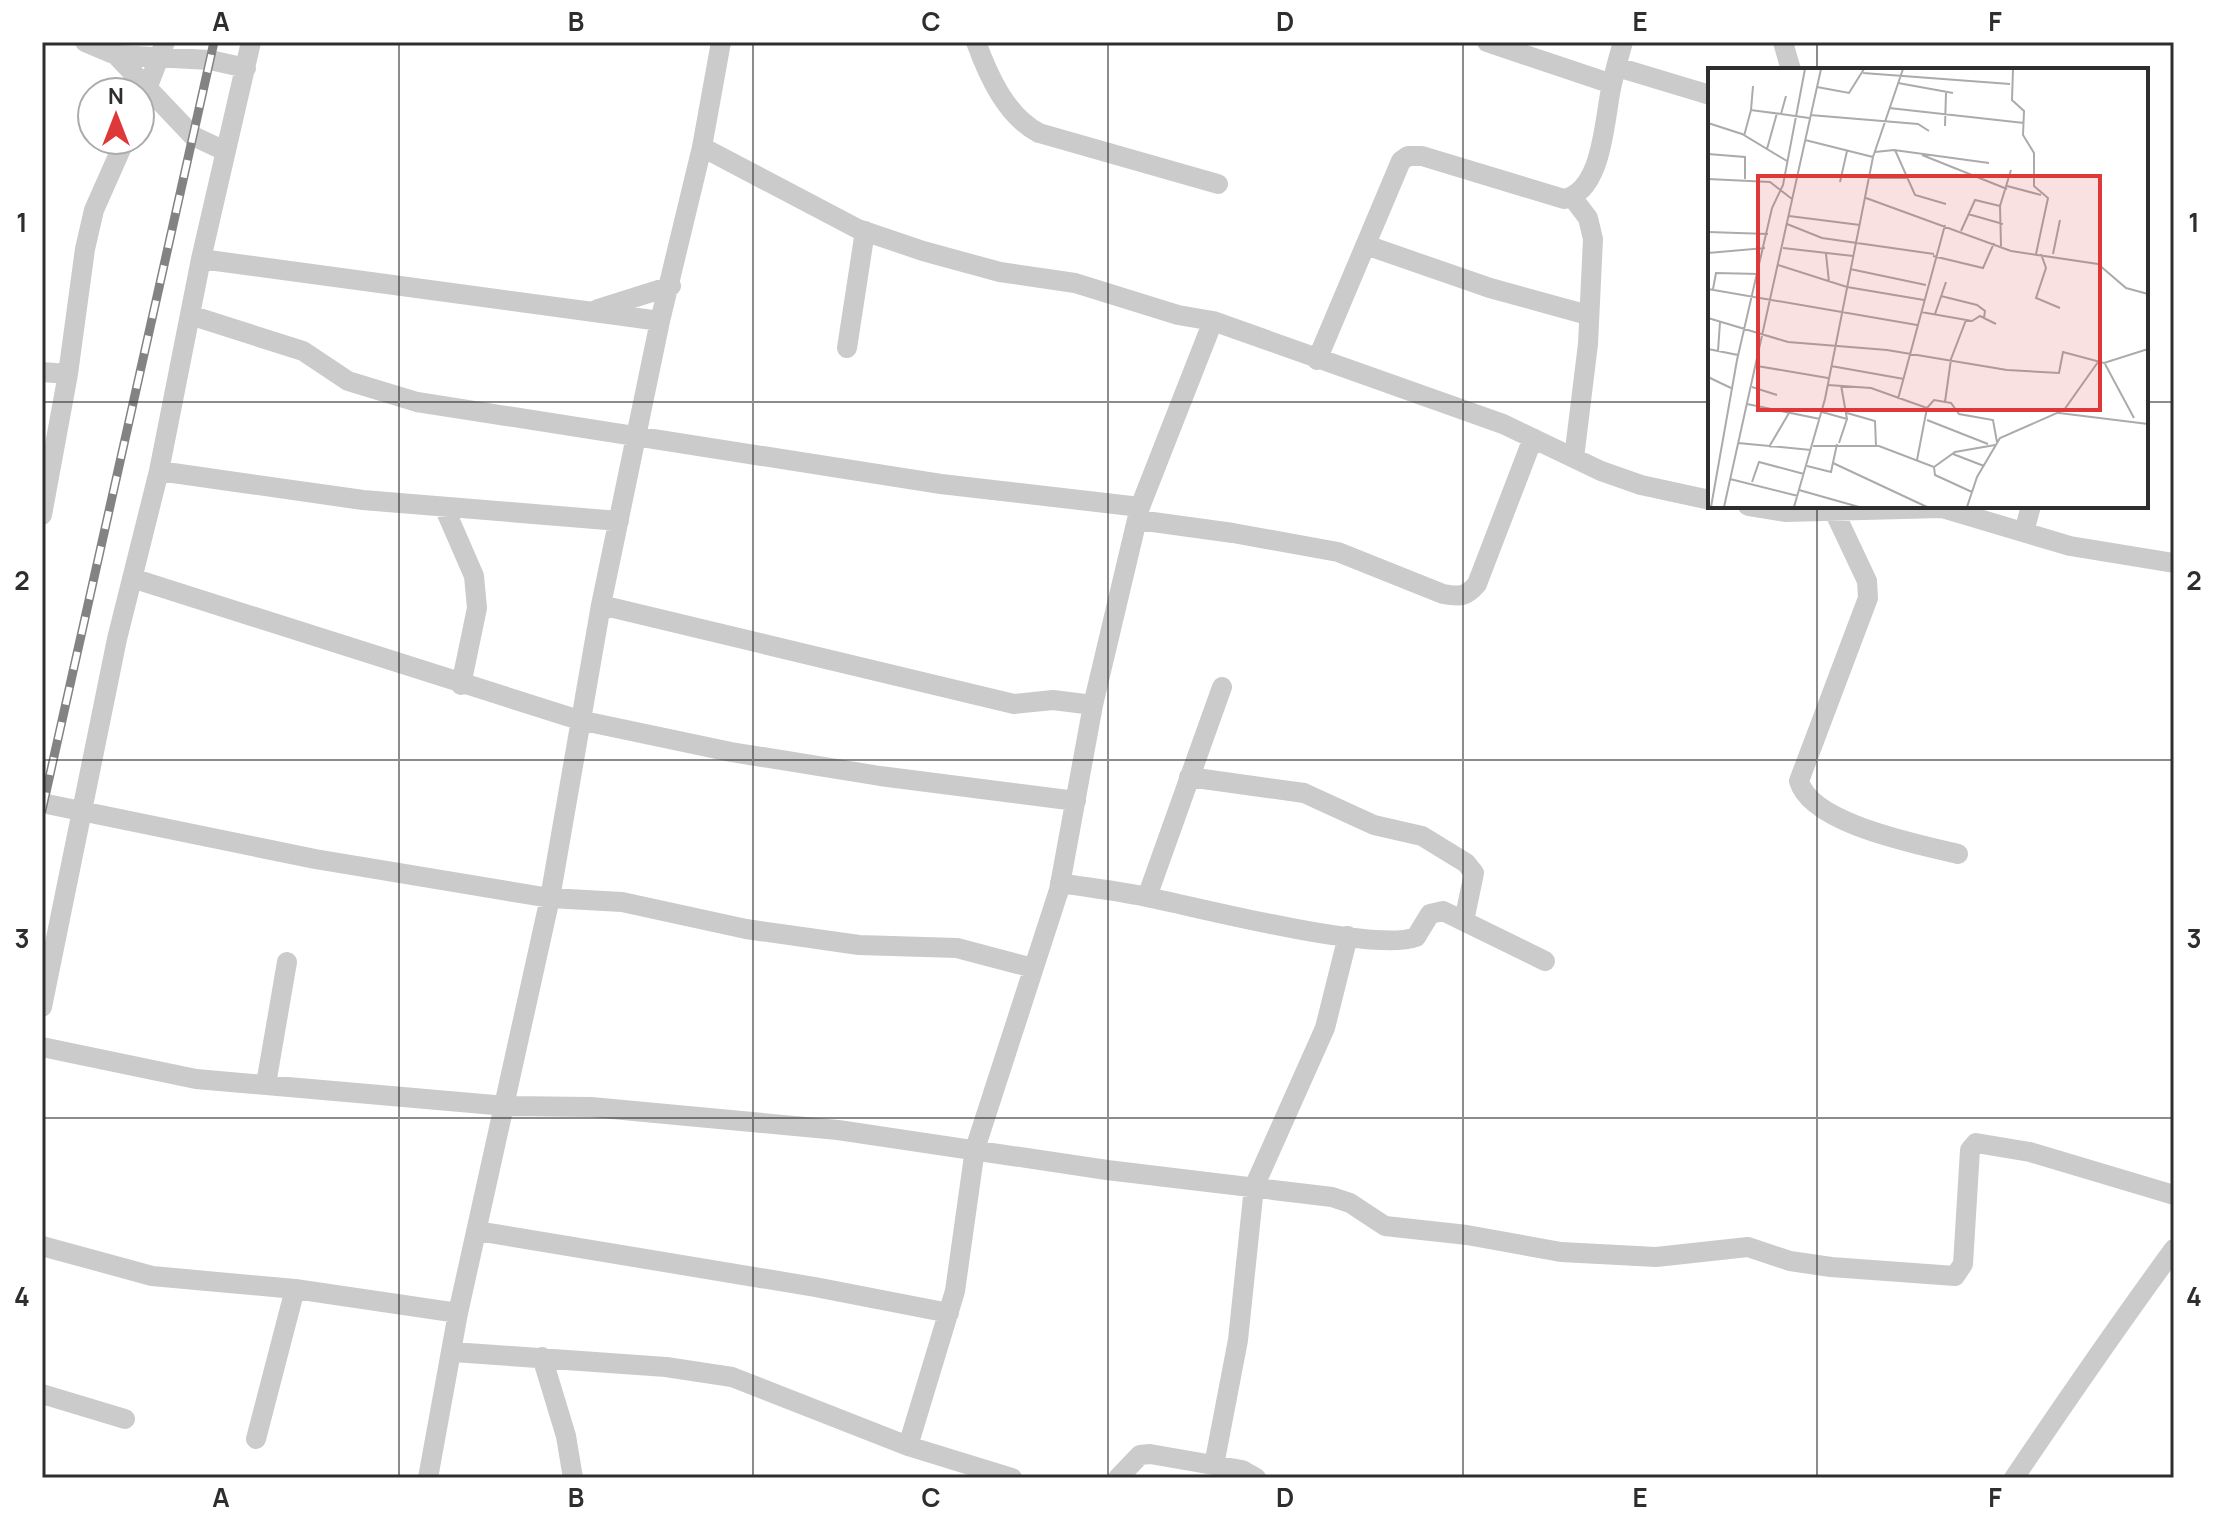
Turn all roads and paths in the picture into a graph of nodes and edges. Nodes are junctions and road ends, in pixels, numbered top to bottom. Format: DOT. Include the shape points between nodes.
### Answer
graph roads {
  1 [pos="85,42"];
  2 [pos="251,42"];
  3 [pos="721,42"];
  4 [pos="976,42"];
  5 [pos="1487,42"];
  6 [pos="1623,42"];
  7 [pos="1783,42"];
  8 [pos="163,50"];
  9 [pos="116,55"];
  10 [pos="246,68"];
  11 [pos="1790,68"];
  12 [pos="129,76"];
  13 [pos="152,76"];
  14 [pos="1614,76"];
  15 [pos="1708,95"];
  16 [pos="156,108"];
  17 [pos="702,147"];
  18 [pos="225,151"];
  19 [pos="118,156"];
  20 [pos="1218,184"];
  21 [pos="1572,197"];
  22 [pos="865,231"];
  23 [pos="1366,245"];
  24 [pos="201,259"];
  25 [pos="671,286"];
  26 [pos="592,311"];
  27 [pos="190,315"];
  28 [pos="1588,315"];
  29 [pos="660,321"];
  30 [pos="1213,321"];
  31 [pos="847,348"];
  32 [pos="1317,360"];
  33 [pos="42,372"];
  34 [pos="68,374"];
  35 [pos="639,437"];
  36 [pos="1533,438"];
  37 [pos="1574,458"];
  38 [pos="46,467"];
  39 [pos="159,471"];
  40 [pos="1708,500"];
  41 [pos="444,507"];
  42 [pos="1760,508"];
  43 [pos="1805,508"];
  44 [pos="1838,508"];
  45 [pos="1942,508"];
  46 [pos="2030,508"];
  47 [pos="1139,514"];
  48 [pos="42,515"];
  49 [pos="619,521"];
  50 [pos="2024,532"];
  51 [pos="2173,561"];
  52 [pos="132,578"];
  53 [pos="601,605"];
  54 [pos="461,685"];
  55 [pos="1222,687"];
  56 [pos="1093,705"];
  57 [pos="579,720"];
  58 [pos="1189,777"];
  59 [pos="1076,801"];
  60 [pos="42,803"];
  61 [pos="82,811"];
  62 [pos="1958,854"];
  63 [pos="1060,883"];
  64 [pos="1147,897"];
  65 [pos="550,898"];
  66 [pos="1464,921"];
  67 [pos="1348,936"];
  68 [pos="1545,961"];
  69 [pos="287,962"];
  70 [pos="1033,968"];
  71 [pos="42,1007"];
  72 [pos="42,1047"];
  73 [pos="266,1084"];
  74 [pos="506,1106"];
  75 [pos="975,1149"];
  76 [pos="1254,1187"];
  77 [pos="2174,1195"];
  78 [pos="477,1231"];
  79 [pos="42,1246"];
  80 [pos="2174,1249"];
  81 [pos="295,1289"];
  82 [pos="458,1313"];
  83 [pos="949,1313"];
  84 [pos="453,1352"];
  85 [pos="542,1357"];
  86 [pos="42,1394"];
  87 [pos="125,1419"];
  88 [pos="256,1439"];
  89 [pos="908,1446"];
  90 [pos="1214,1465"];
  91 [pos="428,1478"];
  92 [pos="573,1478"];
  93 [pos="1012,1478"];
  94 [pos="1118,1478"];
  95 [pos="1256,1478"];
  96 [pos="2014,1478"];
  1 -- 9 [label="street"];
  2 -- 10 [label="street"];
  3 -- 17 [label="street"];
  4 -- 20 [label="street" via="985,68 1021,124"];
  5 -- 14 [label="street"];
  6 -- 14 [label="street"];
  7 -- 11 [label="street"];
  8 -- 9 [label="street"];
  8 -- 10 [label="street"];
  8 -- 13 [label="street"];
  9 -- 12 [label="street"];
  10 -- 18 [label="street"];
  14 -- 15 [label="street"];
  14 -- 21 [label="street" via="1595,167"];
  16 -- 18 [label="street" via="193,136"];
  17 -- 22 [label="street"];
  17 -- 25 [label="street"];
  18 -- 24 [label="street"];
  19 -- 34 [label="street" via="94,210"];
  21 -- 23 [label="street" via="1408,156 1401,161"];
  21 -- 28 [label="street" via="1588,218 1593,239"];
  22 -- 30 [label="street" via="1000,272 1075,283"];
  22 -- 31 [label="street"];
  23 -- 28 [label="street"];
  23 -- 32 [label="street"];
  24 -- 26 [label="street"];
  24 -- 27 [label="street"];
  25 -- 26 [label="street"];
  25 -- 29 [label="street"];
  26 -- 29 [label="street"];
  27 -- 35 [label="street" via="303,351 348,381 417,402"];
  27 -- 39 [label="street"];
  28 -- 37 [label="street"];
  29 -- 35 [label="street"];
  30 -- 32 [label="street"];
  30 -- 47 [label="street"];
  32 -- 36 [label="street"];
  33 -- 34 [label="street"];
  34 -- 38 [label="street"];
  35 -- 47 [label="street"];
  35 -- 49 [label="street"];
  36 -- 37 [label="street"];
  36 -- 47 [label="street" via="1477,584 1459,597 1338,552"];
  37 -- 40 [label="street" via="1641,485"];
  38 -- 48 [label="street"];
  39 -- 41 [label="street"];
  39 -- 52 [label="street"];
  41 -- 49 [label="street"];
  41 -- 54 [label="street" via="474,576 477,608"];
  42 -- 43 [label="street"];
  43 -- 44 [label="street"];
  44 -- 62 [label="street" via="1867,581 1868,598 1799,781 1803,793 1823,810 1890,838"];
  45 -- 50 [label="street"];
  46 -- 50 [label="street"];
  47 -- 56 [label="street"];
  49 -- 53 [label="street"];
  50 -- 51 [label="street" via="2102,553"];
  52 -- 54 [label="street"];
  52 -- 61 [label="street"];
  53 -- 56 [label="street" via="1014,704 1053,700"];
  53 -- 57 [label="street"];
  54 -- 57 [label="street"];
  55 -- 58 [label="street"];
  56 -- 59 [label="street"];
  57 -- 59 [label="street" via="850,772"];
  57 -- 65 [label="street"];
  58 -- 64 [label="street"];
  58 -- 66 [label="street" via="1304,793 1374,825 1422,836 1474,873"];
  59 -- 63 [label="street"];
  60 -- 61 [label="street"];
  61 -- 65 [label="street" via="315,859"];
  61 -- 71 [label="street"];
  63 -- 64 [label="street"];
  63 -- 70 [label="street"];
  64 -- 67 [label="street"];
  65 -- 70 [label="street" via="622,902 746,929 859,945 957,948"];
  65 -- 74 [label="street"];
  66 -- 67 [label="street" via="1436,910 1416,937 1406,941"];
  66 -- 68 [label="street"];
  67 -- 76 [label="street" via="1325,1028"];
  69 -- 73 [label="street"];
  70 -- 75 [label="street"];
  72 -- 73 [label="street" via="196,1079"];
  73 -- 74 [label="street"];
  74 -- 75 [label="street" via="591,1107"];
  74 -- 78 [label="street"];
  75 -- 76 [label="street"];
  75 -- 83 [label="street"];
  76 -- 77 [label="street" via="1332,1197 1385,1226 1561,1252 1656,1257 1748,1247 1831,1267 1955,1276 1963,1264 1970,1150 1976,1143 2030,1152"];
  76 -- 90 [label="street" via="1238,1340"];
  78 -- 82 [label="street"];
  78 -- 83 [label="street"];
  79 -- 81 [label="street" via="152,1276"];
  80 -- 96 [label="street"];
  81 -- 82 [label="street"];
  81 -- 88 [label="street"];
  82 -- 84 [label="street"];
  83 -- 89 [label="street"];
  84 -- 85 [label="street"];
  84 -- 91 [label="street"];
  85 -- 89 [label="street" via="732,1377"];
  85 -- 92 [label="street"];
  86 -- 87 [label="street"];
  89 -- 93 [label="street"];
  90 -- 94 [label="street" via="1140,1455"];
  90 -- 95 [label="street"];
}
